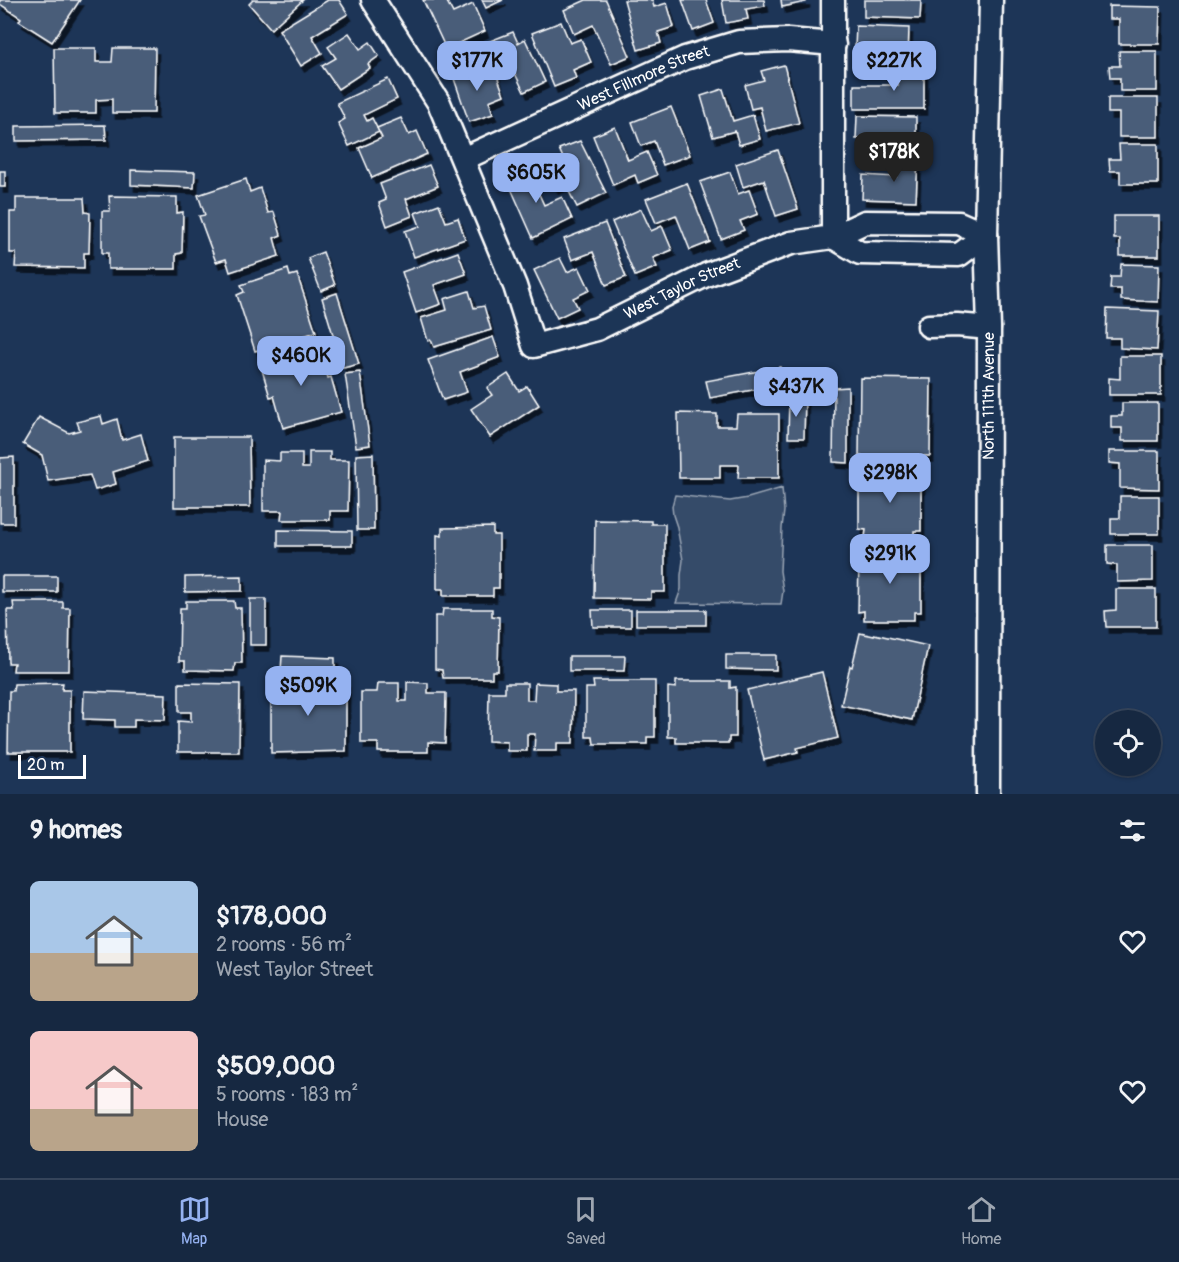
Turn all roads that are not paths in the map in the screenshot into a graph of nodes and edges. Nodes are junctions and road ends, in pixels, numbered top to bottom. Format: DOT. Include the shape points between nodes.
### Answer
graph roads {
  1 [pos="373,0"];
  2 [pos="833,0"];
  3 [pos="991,0"];
  4 [pos="834,44"];
  5 [pos="463,159"];
  6 [pos="986,235"];
  7 [pos="833,237"];
  8 [pos="929,326"];
  9 [pos="989,328"];
  10 [pos="988,794"];
  1 -- 5 [label="street" via="439,103"];
  2 -- 4 [label="street"];
  3 -- 6 [label="street, North 111th Avenue"];
  4 -- 5 [label="street, West Fillmore Street" via="788,40 739,42 685,58"];
  4 -- 7 [label="street"];
  5 -- 7 [label="street, West Taylor Street" via="515,286 534,346 597,328 706,275 791,243"];
  6 -- 7 [label="street, West Taylor Street" via="959,223 865,222"];
  6 -- 7 [label="street" via="959,255 860,253"];
  6 -- 9 [label="street, North 111th Avenue"];
  8 -- 9 [label="street"];
  9 -- 10 [label="street, North 111th Avenue"];
}
